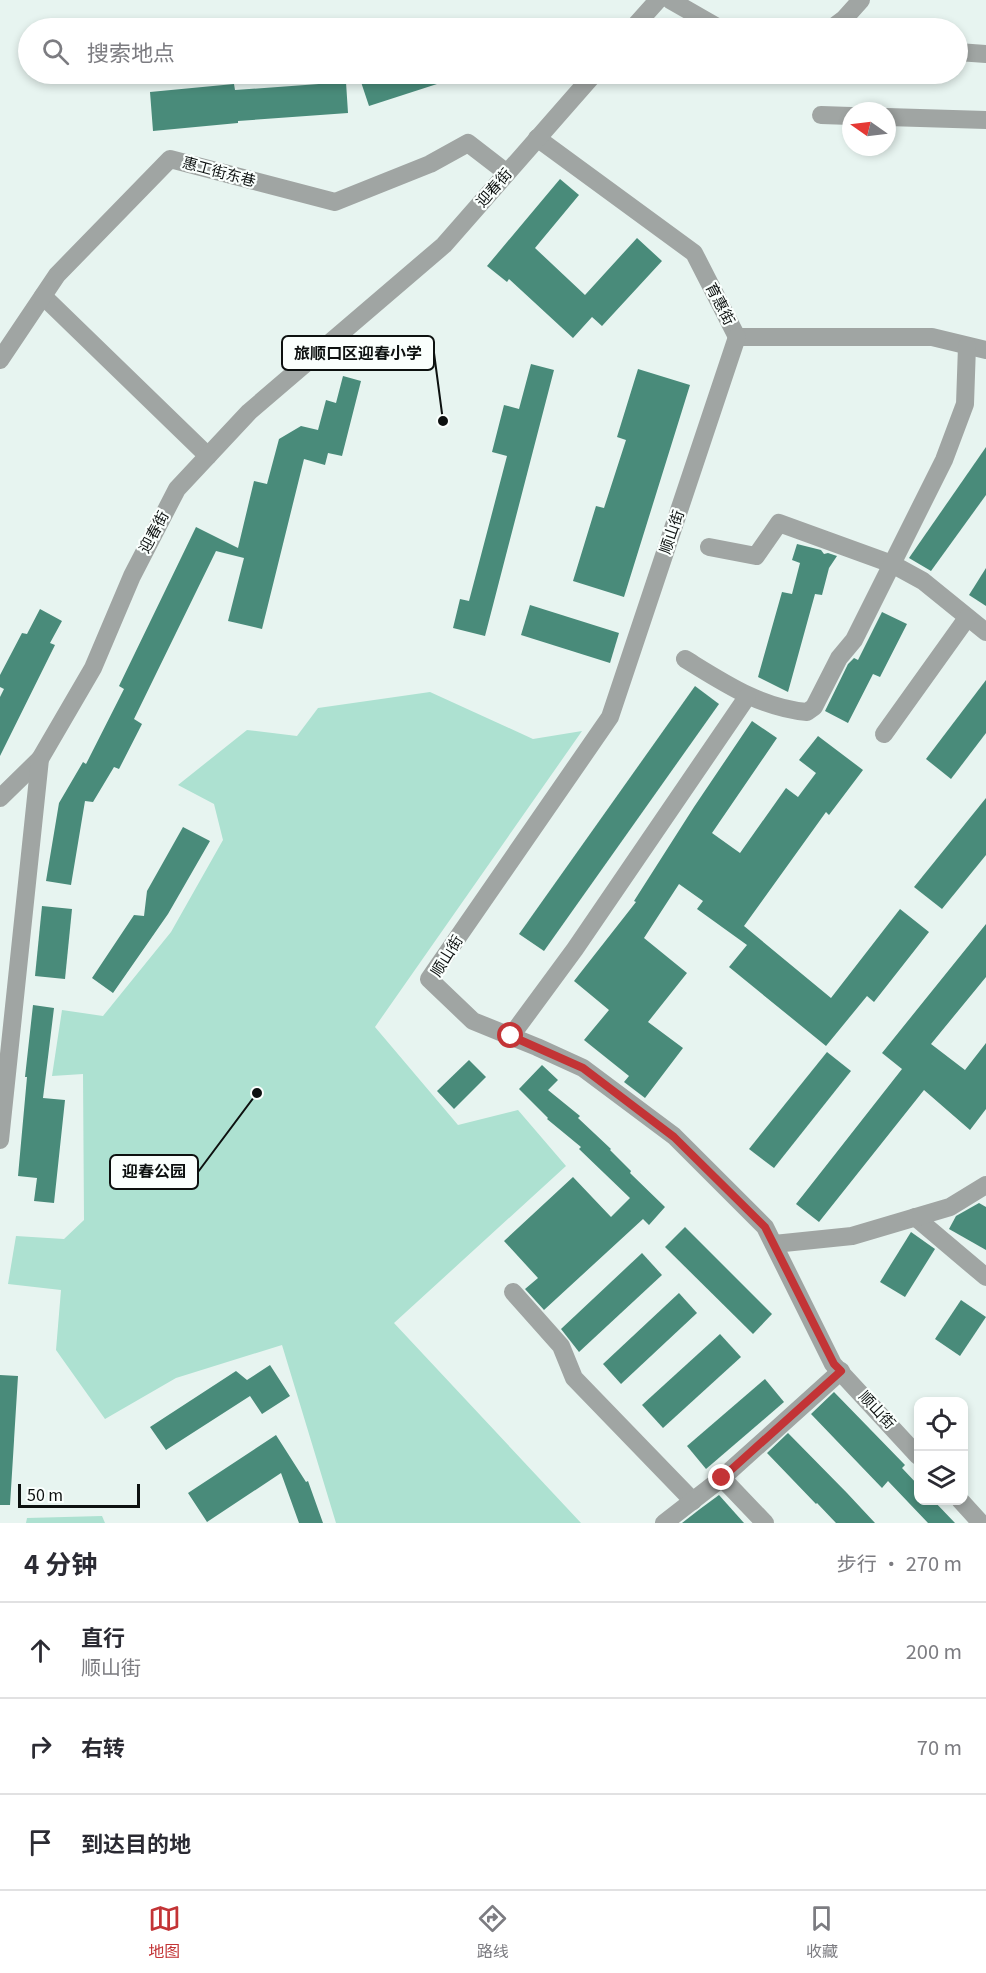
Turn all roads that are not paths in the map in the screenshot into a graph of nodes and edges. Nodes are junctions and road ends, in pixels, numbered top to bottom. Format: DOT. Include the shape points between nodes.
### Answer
graph roads {
  1 [pos="658,0"];
  2 [pos="670,0"];
  3 [pos="861,0"];
  4 [pos="642,18"];
  5 [pos="702,18"];
  6 [pos="845,18"];
  7 [pos="968,53"];
  8 [pos="986,54"];
  9 [pos="585,84"];
  10 [pos="821,115"];
  11 [pos="842,116"];
  12 [pos="896,117"];
  13 [pos="986,120"];
  14 [pos="537,138"];
  15 [pos="507,173"];
  16 [pos="43,296"];
  17 [pos="737,337"];
  18 [pos="967,346"];
  19 [pos="986,350"];
  20 [pos="0,360"];
  21 [pos="208,456"];
  22 [pos="709,547"];
  23 [pos="892,564"];
  24 [pos="967,618"];
  25 [pos="986,632"];
  26 [pos="685,659"];
  27 [pos="747,697"];
  28 [pos="884,734"];
  29 [pos="40,759"];
  30 [pos="0,798"];
  31 [pos="511,1036"];
  32 [pos="0,1140"];
  33 [pos="986,1185"];
  34 [pos="915,1217"];
  35 [pos="774,1244"];
  36 [pos="986,1277"];
  37 [pos="513,1292"];
  38 [pos="841,1371"];
  39 [pos="914,1452"];
  40 [pos="722,1478"];
  41 [pos="693,1501"];
  42 [pos="965,1505"];
  43 [pos="664,1523"];
  44 [pos="765,1523"];
  45 [pos="981,1523"];
  1 -- 4 [label="street"];
  2 -- 5 [label="street"];
  3 -- 6 [label="street"];
  7 -- 8 [label="street"];
  9 -- 14 [label="street, 迎春街"];
  10 -- 11 [label="street"];
  12 -- 13 [label="street"];
  14 -- 15 [label="street, 迎春街"];
  14 -- 17 [label="street, 育惠街" via="694,253"];
  15 -- 16 [label="street, 惠工街东巷" via="468,143 430,164 335,202 171,159 57,275"];
  15 -- 21 [label="street, 迎春街" via="444,245 249,412"];
  16 -- 20 [label="street, 惠工街东巷"];
  16 -- 21 [label="street"];
  17 -- 18 [label="street, 育惠街" via="932,337"];
  17 -- 31 [label="street, 顺山街" via="610,717 429,979 473,1021"];
  18 -- 19 [label="street, 育惠街"];
  18 -- 23 [label="street" via="965,404 944,460"];
  21 -- 29 [label="street, 迎春街" via="177,489 132,576 93,668"];
  22 -- 23 [label="street" via="756,556 779,523"];
  23 -- 24 [label="street" via="923,581"];
  23 -- 27 [label="street" via="854,640 839,658 814,707 807,712 790,711"];
  24 -- 25 [label="street"];
  24 -- 28 [label="street"];
  26 -- 27 [label="street"];
  27 -- 31 [label="street"];
  29 -- 30 [label="street"];
  29 -- 32 [label="street, 迎春街"];
  31 -- 35 [label="street, 顺山街" via="583,1068 674,1137 765,1227"];
  33 -- 34 [label="street" via="950,1207"];
  34 -- 35 [label="street" via="852,1236"];
  34 -- 36 [label="street"];
  35 -- 38 [label="street, 顺山街"];
  37 -- 41 [label="street" via="561,1346 574,1378"];
  38 -- 39 [label="street, 顺山街"];
  38 -- 40 [label="street"];
  40 -- 41 [label="street"];
  40 -- 44 [label="street"];
  41 -- 43 [label="street"];
  42 -- 45 [label="street"];
}
